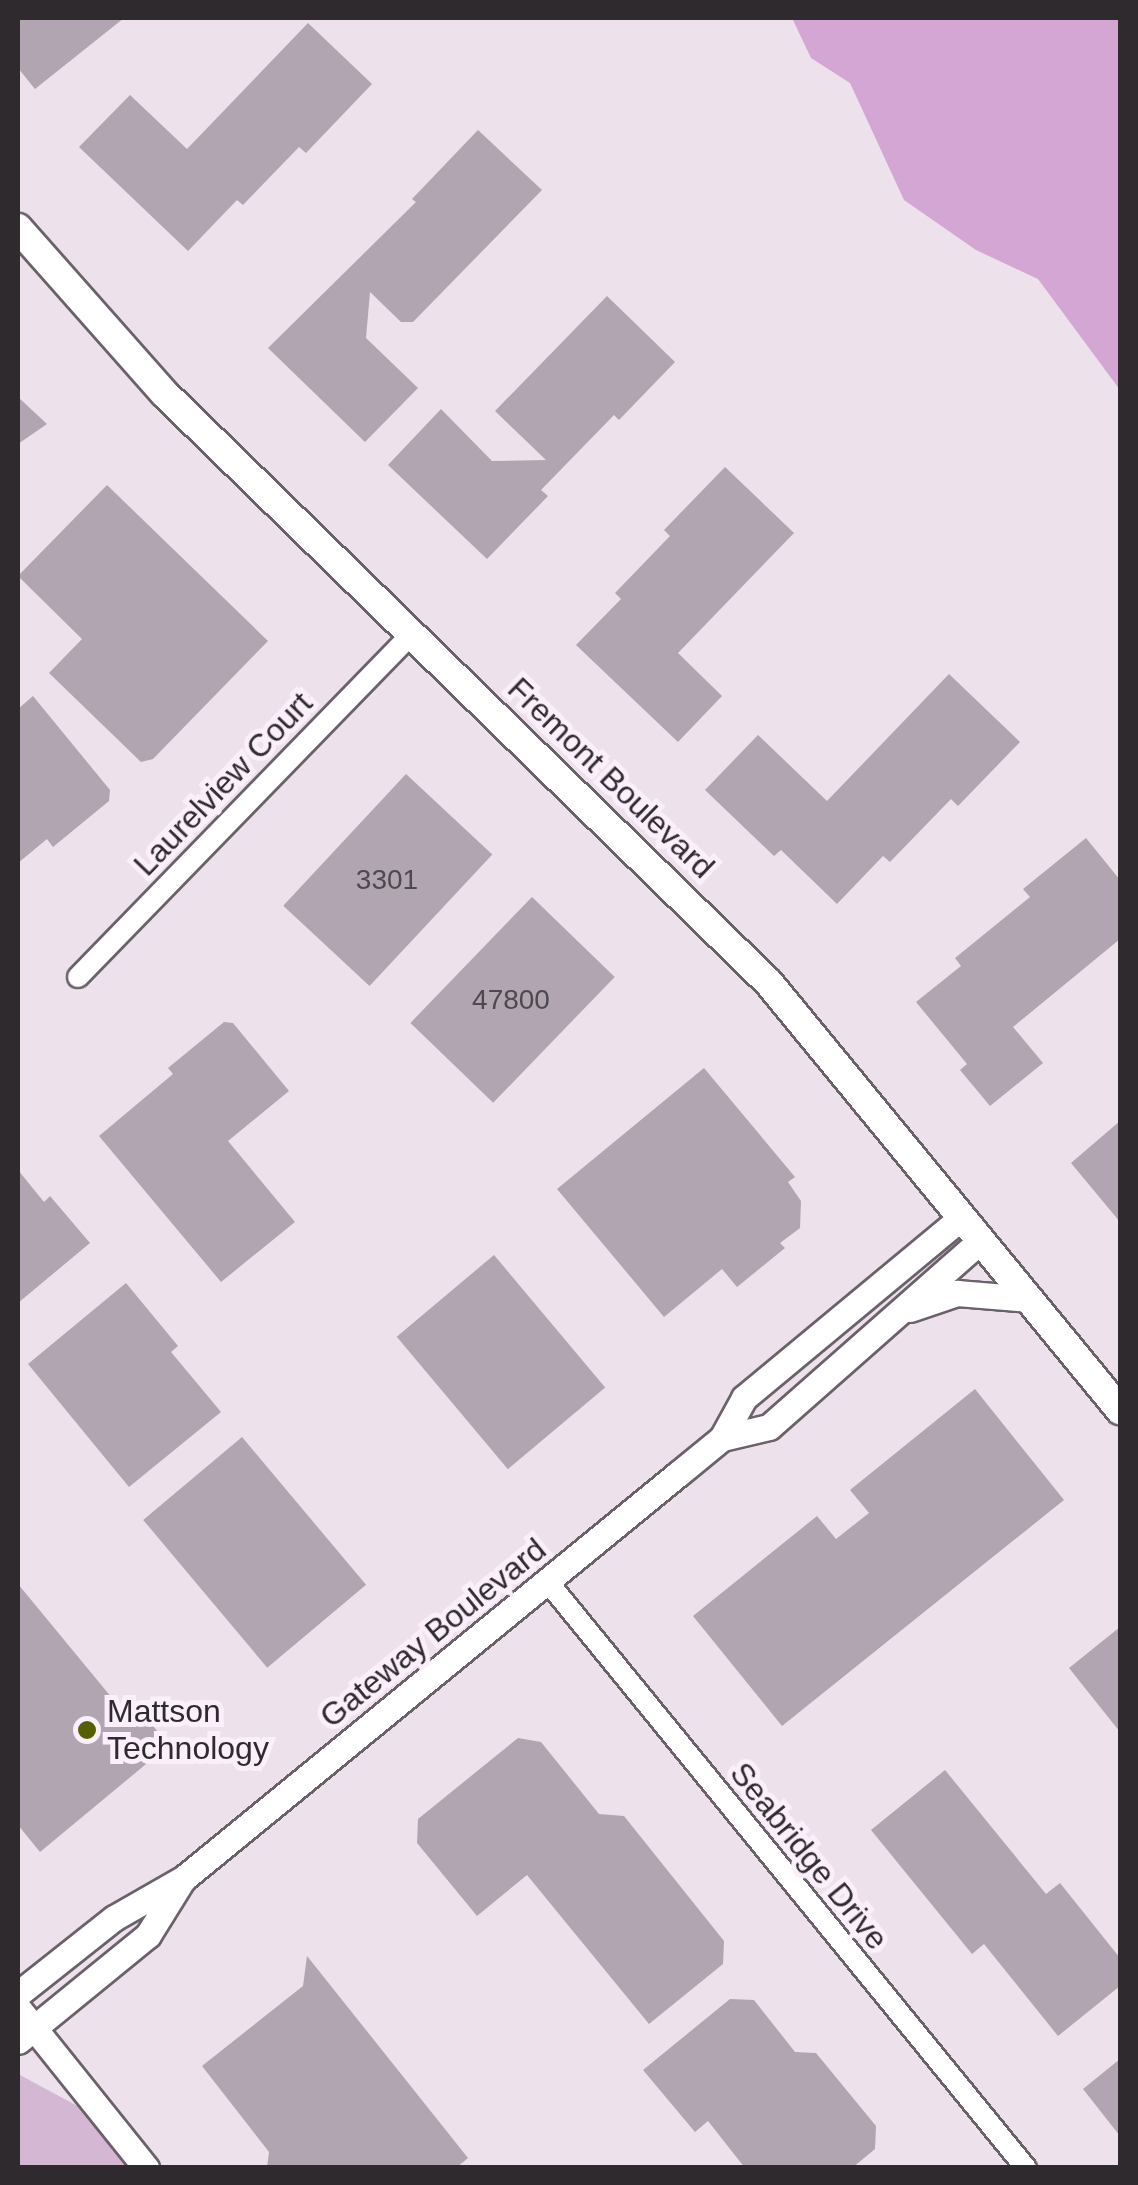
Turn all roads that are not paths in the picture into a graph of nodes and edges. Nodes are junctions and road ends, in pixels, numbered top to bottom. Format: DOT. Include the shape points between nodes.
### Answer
graph roads {
  1 [pos="18,228"];
  2 [pos="412,633"];
  3 [pos="78,977"];
  4 [pos="962,1217"];
  5 [pos="981,1240"];
  6 [pos="1030,1299"];
  7 [pos="896,1314"];
  8 [pos="1120,1410"];
  9 [pos="722,1438"];
  10 [pos="547,1582"];
  11 [pos="184,1878"];
  12 [pos="18,1994"];
  13 [pos="23,2026"];
  14 [pos="146,2168"];
  15 [pos="1026,2168"];
  1 -- 2 [label="main road, Fremont Boulevard" via="142,370"];
  2 -- 3 [label="street, Laurelview Court"];
  2 -- 4 [label="main road, Fremont Boulevard" via="768,982"];
  4 -- 5 [label="main road, Fremont Boulevard"];
  4 -- 9 [label="street, Gateway Boulevard" via="744,1398"];
  5 -- 6 [label="main road, Fremont Boulevard"];
  5 -- 7 [label="street, Gateway Boulevard"];
  6 -- 7 [label="street" via="957,1293"];
  6 -- 8 [label="main road, Fremont Boulevard"];
  7 -- 9 [label="street, Gateway Boulevard" via="769,1428"];
  9 -- 10 [label="street, Gateway Boulevard"];
  10 -- 11 [label="street, Gateway Boulevard"];
  10 -- 15 [label="street, Seabridge Drive"];
  11 -- 12 [label="street, Gateway Boulevard" via="114,1918"];
  11 -- 13 [label="street, Gateway Boulevard" via="148,1935"];
  13 -- 14 [label="street"];
}
